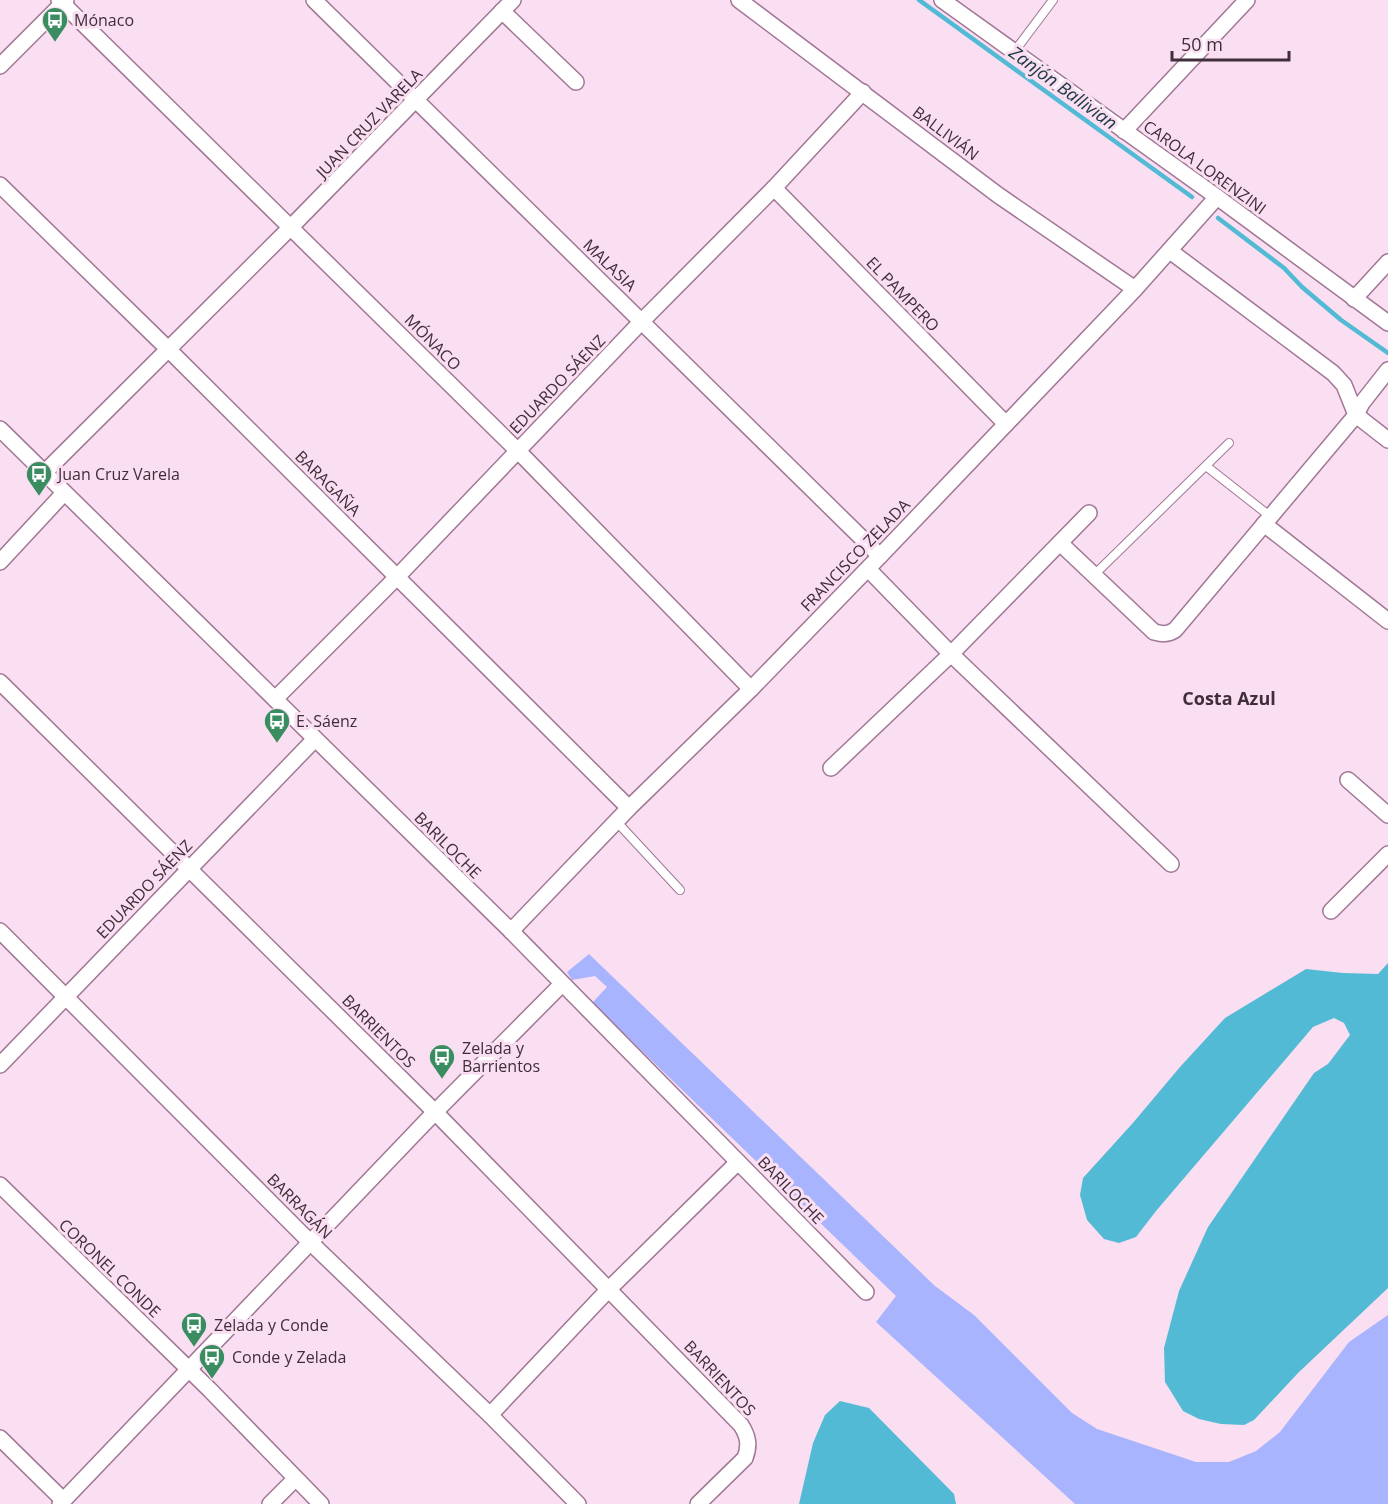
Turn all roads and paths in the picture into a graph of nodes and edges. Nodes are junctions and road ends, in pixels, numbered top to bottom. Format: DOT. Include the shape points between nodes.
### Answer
graph roads {
  1 [pos="314,0"];
  2 [pos="739,0"];
  3 [pos="942,0"];
  4 [pos="1053,0"];
  5 [pos="1247,0"];
  6 [pos="63,1"];
  7 [pos="507,5"];
  8 [pos="1014,52"];
  9 [pos="0,66"];
  10 [pos="576,82"];
  11 [pos="863,92"];
  12 [pos="416,100"];
  13 [pos="1124,131"];
  14 [pos="0,185"];
  15 [pos="774,188"];
  16 [pos="1217,197"];
  17 [pos="291,227"];
  18 [pos="1170,251"];
  19 [pos="1388,262"];
  20 [pos="1135,289"];
  21 [pos="1354,299"];
  22 [pos="642,321"];
  23 [pos="1388,323"];
  24 [pos="168,349"];
  25 [pos="1388,370"];
  26 [pos="1356,415"];
  27 [pos="1006,424"];
  28 [pos="0,429"];
  29 [pos="1388,440"];
  30 [pos="1229,443"];
  31 [pos="518,451"];
  32 [pos="1206,466"];
  33 [pos="45,472"];
  34 [pos="64,493"];
  35 [pos="1089,513"];
  36 [pos="1268,520"];
  37 [pos="1060,543"];
  38 [pos="880,556"];
  39 [pos="0,562"];
  40 [pos="868,569"];
  41 [pos="1094,575"];
  42 [pos="397,577"];
  43 [pos="1388,621"];
  44 [pos="951,654"];
  45 [pos="0,682"];
  46 [pos="751,688"];
  47 [pos="275,699"];
  48 [pos="315,740"];
  49 [pos="831,768"];
  50 [pos="1348,780"];
  51 [pos="629,808"];
  52 [pos="1388,815"];
  53 [pos="616,821"];
  54 [pos="1388,855"];
  55 [pos="1171,864"];
  56 [pos="190,868"];
  57 [pos="680,890"];
  58 [pos="1331,911"];
  59 [pos="0,931"];
  60 [pos="511,931"];
  61 [pos="562,984"];
  62 [pos="66,996"];
  63 [pos="0,1065"];
  64 [pos="435,1112"];
  65 [pos="738,1162"];
  66 [pos="0,1185"];
  67 [pos="311,1243"];
  68 [pos="609,1289"];
  69 [pos="866,1292"];
  70 [pos="189,1370"];
  71 [pos="490,1415"];
  72 [pos="0,1438"];
  73 [pos="295,1479"];
  74 [pos="62,1502"];
  75 [pos="270,1504"];
  76 [pos="321,1504"];
  77 [pos="578,1504"];
  78 [pos="698,1504"];
  1 -- 12 [label="street, MALASIA"];
  2 -- 11 [label="street, BALLIVIÁN"];
  3 -- 8 [label="street, CAROLA LORENZINI"];
  4 -- 8 [label="lane"];
  5 -- 13 [label="street"];
  6 -- 9 [label="street"];
  6 -- 17 [label="street, MÓNACO"];
  7 -- 10 [label="street"];
  7 -- 12 [label="street, JUAN CRUZ VARELA"];
  8 -- 13 [label="street, CAROLA LORENZINI"];
  11 -- 15 [label="street, EDUARDO SÁENZ"];
  11 -- 20 [label="street, BALLIVIÁN" via="998,195"];
  12 -- 17 [label="street, JUAN CRUZ VARELA"];
  12 -- 22 [label="street, MALASIA"];
  13 -- 16 [label="street, CAROLA LORENZINI"];
  14 -- 24 [label="street, BARAGAÑA"];
  15 -- 22 [label="street, EDUARDO SÁENZ"];
  15 -- 27 [label="street, EL PAMPERO"];
  16 -- 18 [label="street, FRANCISCO ZELADA"];
  16 -- 21 [label="street, CAROLA LORENZINI"];
  17 -- 24 [label="street, JUAN CRUZ VARELA"];
  17 -- 31 [label="street, MÓNACO"];
  18 -- 20 [label="street, FRANCISCO ZELADA"];
  18 -- 26 [label="street" via="1333,373 1344,386"];
  19 -- 21 [label="street"];
  20 -- 27 [label="street, FRANCISCO ZELADA"];
  21 -- 23 [label="street, CAROLA LORENZINI"];
  22 -- 31 [label="street, EDUARDO SÁENZ"];
  22 -- 38 [label="street, MALASIA"];
  24 -- 33 [label="street, JUAN CRUZ VARELA"];
  24 -- 42 [label="street, BARAGAÑA"];
  25 -- 26 [label="street"];
  26 -- 29 [label="street"];
  26 -- 36 [label="street"];
  27 -- 38 [label="street, FRANCISCO ZELADA"];
  28 -- 33 [label="street, BARILOCHE"];
  30 -- 32 [label="lane"];
  31 -- 42 [label="street, EDUARDO SÁENZ"];
  31 -- 46 [label="street, MÓNACO"];
  32 -- 36 [label="lane"];
  32 -- 41 [label="lane"];
  33 -- 34 [label="street, BARILOCHE"];
  34 -- 39 [label="street"];
  34 -- 47 [label="street, BARILOCHE"];
  35 -- 37 [label="street"];
  36 -- 41 [label="street" via="1170,633 1154,632"];
  36 -- 43 [label="street"];
  37 -- 41 [label="street"];
  37 -- 44 [label="street"];
  38 -- 40 [label="street, FRANCISCO ZELADA"];
  40 -- 44 [label="street"];
  40 -- 46 [label="street, FRANCISCO ZELADA"];
  42 -- 47 [label="street, EDUARDO SÁENZ"];
  42 -- 51 [label="street, BARAGAÑA"];
  44 -- 49 [label="street"];
  44 -- 55 [label="street"];
  45 -- 56 [label="street, BARRIENTOS"];
  46 -- 51 [label="street, FRANCISCO ZELADA"];
  47 -- 48 [label="street, BARILOCHE"];
  48 -- 56 [label="street, EDUARDO SÁENZ"];
  48 -- 60 [label="street, BARILOCHE"];
  50 -- 52 [label="street"];
  51 -- 53 [label="street, FRANCISCO ZELADA"];
  53 -- 57 [label="lane"];
  53 -- 60 [label="street, FRANCISCO ZELADA"];
  54 -- 58 [label="street"];
  56 -- 62 [label="street, EDUARDO SÁENZ"];
  56 -- 64 [label="street, BARRIENTOS"];
  59 -- 62 [label="street, BARRAGÁN"];
  60 -- 61 [label="street, BARILOCHE"];
  61 -- 64 [label="street"];
  61 -- 65 [label="street, BARILOCHE"];
  62 -- 63 [label="street, EDUARDO SÁENZ"];
  62 -- 67 [label="street, BARRAGÁN"];
  64 -- 67 [label="street"];
  64 -- 68 [label="street, BARRIENTOS"];
  65 -- 68 [label="street"];
  65 -- 69 [label="street, BARILOCHE"];
  66 -- 70 [label="street, CORONEL CONDE"];
  67 -- 70 [label="street"];
  67 -- 71 [label="street, BARRAGÁN"];
  68 -- 71 [label="street"];
  68 -- 78 [label="street, BARRIENTOS" via="741,1425 748,1440 745,1458"];
  70 -- 73 [label="street, CORONEL CONDE"];
  70 -- 74 [label="street"];
  71 -- 77 [label="street, BARRAGÁN"];
  72 -- 74 [label="street"];
  73 -- 75 [label="street"];
  73 -- 76 [label="street, CORONEL CONDE"];
}
